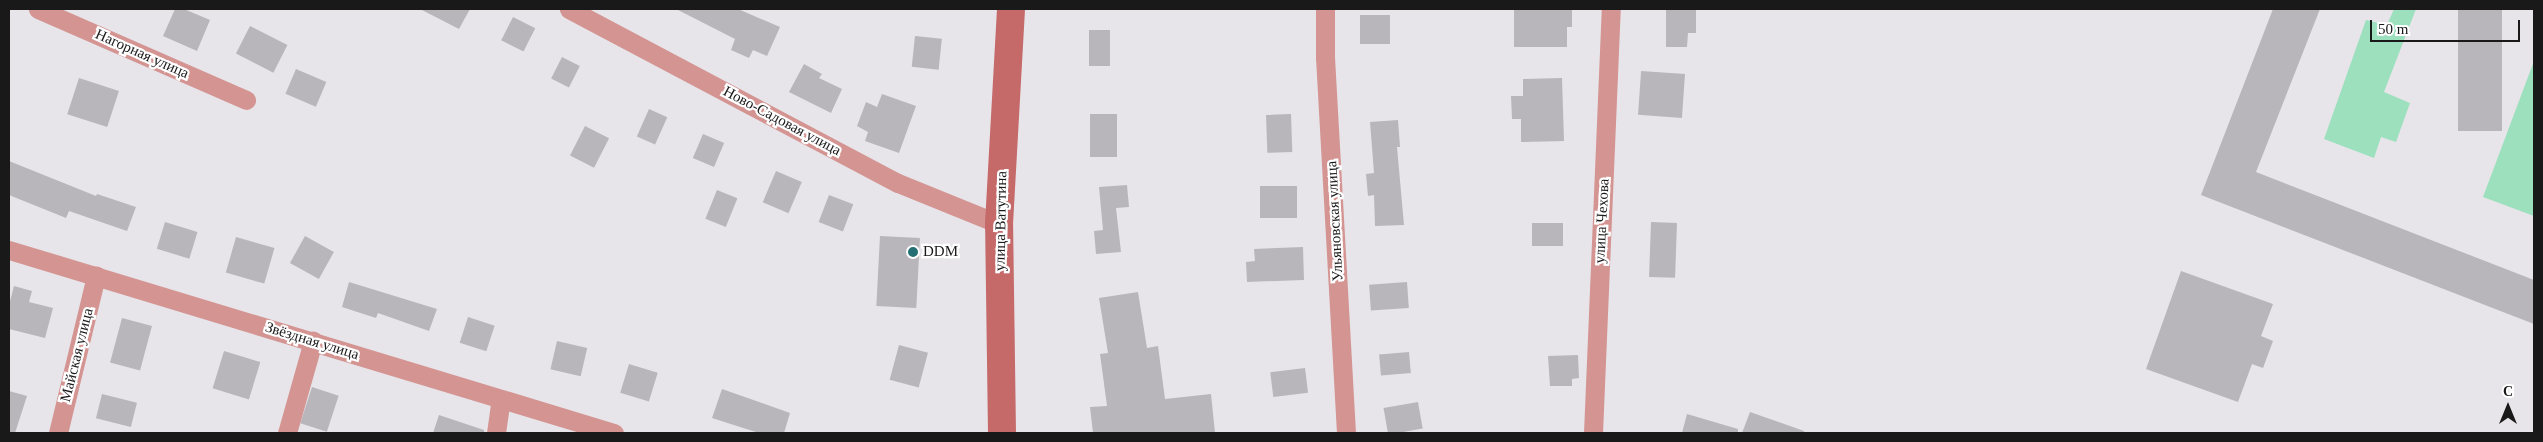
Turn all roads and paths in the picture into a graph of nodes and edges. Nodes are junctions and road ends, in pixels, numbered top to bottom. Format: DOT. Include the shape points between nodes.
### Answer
graph roads {
  1 [pos="38,9"];
  2 [pos="569,9"];
  3 [pos="1011,9"];
  4 [pos="1325,9"];
  5 [pos="1611,9"];
  6 [pos="246,100"];
  7 [pos="999,224"];
  8 [pos="9,250"];
  9 [pos="96,276"];
  10 [pos="313,341"];
  11 [pos="501,399"];
  12 [pos="58,433"];
  13 [pos="287,433"];
  14 [pos="496,433"];
  15 [pos="614,433"];
  16 [pos="1002,433"];
  17 [pos="1346,433"];
  18 [pos="1592,433"];
  1 -- 6 [label="street, Нагорная улица"];
  2 -- 7 [label="street, Ново-Садовая улица" via="898,183"];
  3 -- 7 [label="main road, улица Ватутина"];
  4 -- 17 [label="street, Ульяновская улица"];
  5 -- 18 [label="street, улица Чехова"];
  7 -- 16 [label="main road, улица Ватутина"];
  8 -- 9 [label="street, Звёздная улица"];
  9 -- 10 [label="street, Звёздная улица"];
  9 -- 12 [label="street, Майская улица"];
  10 -- 11 [label="street, Звёздная улица"];
  10 -- 13 [label="street"];
  11 -- 14 [label="street"];
  11 -- 15 [label="street, Звёздная улица"];
}
